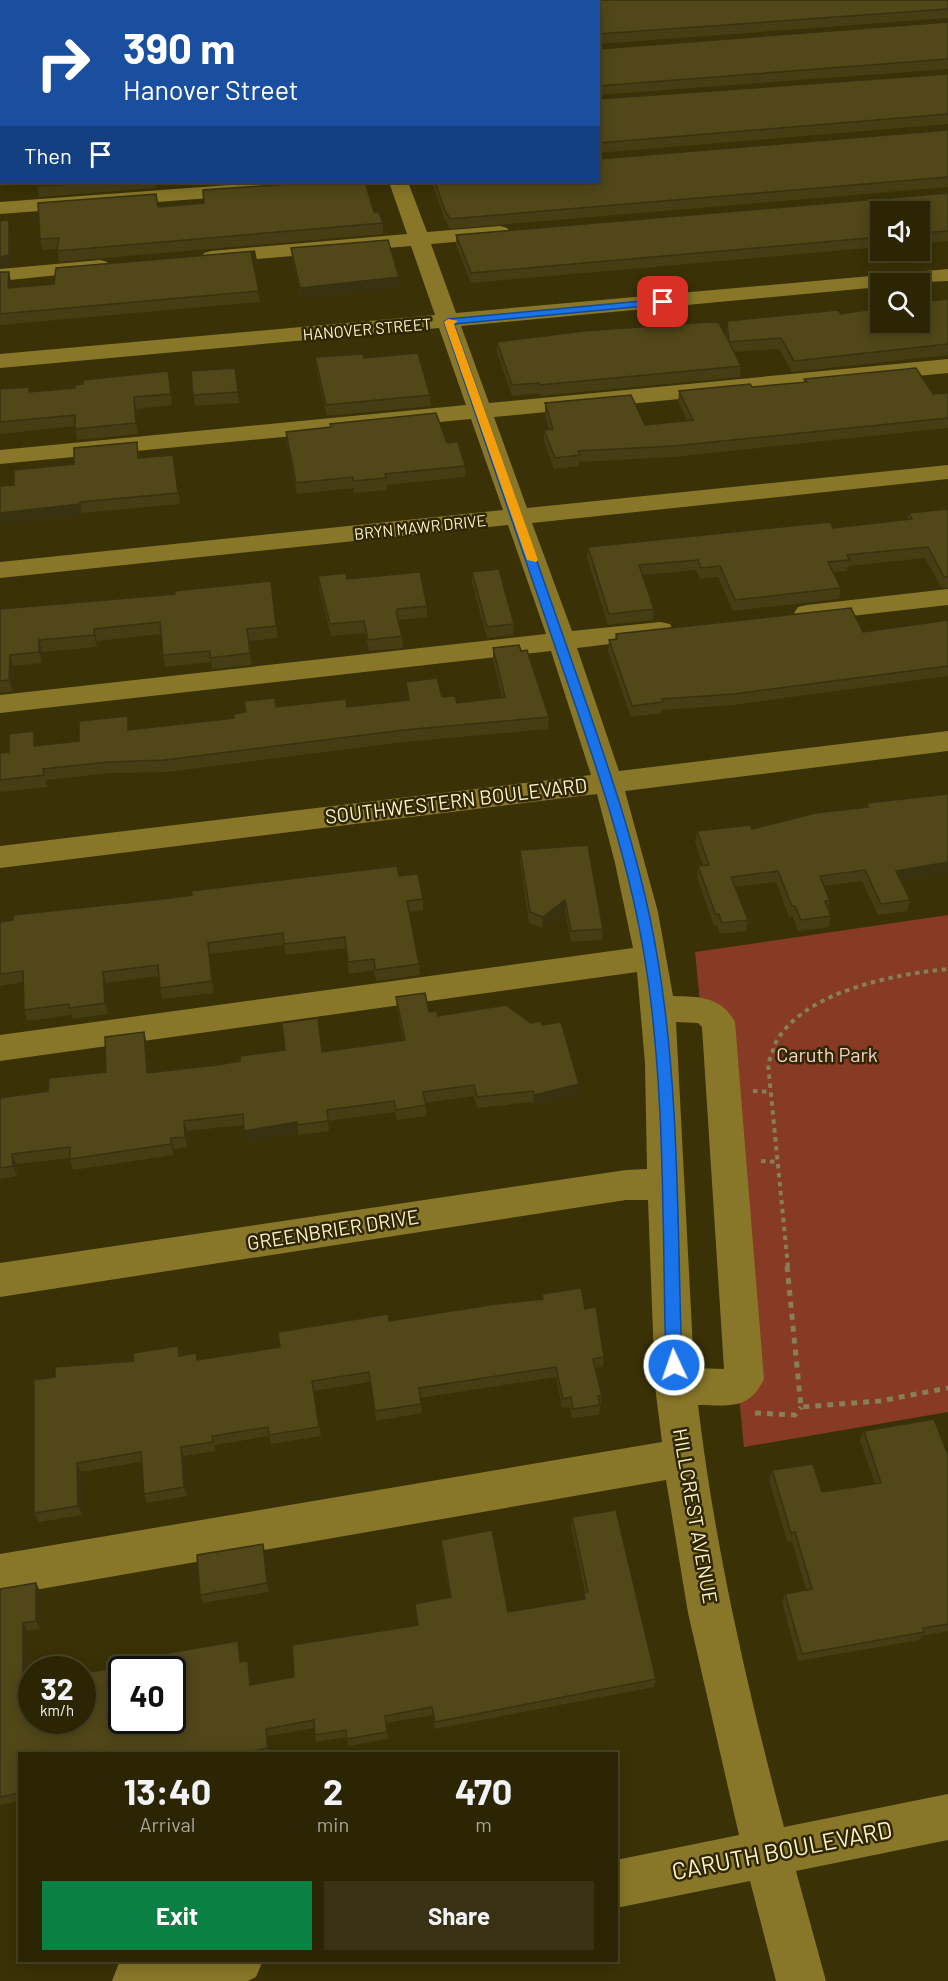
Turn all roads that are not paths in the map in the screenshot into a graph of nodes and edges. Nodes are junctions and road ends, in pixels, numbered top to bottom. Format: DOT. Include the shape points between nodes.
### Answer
graph roads {
  1 [pos="327,183"];
  2 [pos="399,183"];
  3 [pos="0,208"];
  4 [pos="525,230"];
  5 [pos="419,239"];
  6 [pos="186,259"];
  7 [pos="116,265"];
  8 [pos="0,275"];
  9 [pos="948,275"];
  10 [pos="448,322"];
  11 [pos="0,361"];
  12 [pos="948,366"];
  13 [pos="478,411"];
  14 [pos="0,457"];
  15 [pos="948,472"];
  16 [pos="517,516"];
  17 [pos="0,570"];
  18 [pos="948,597"];
  19 [pos="784,616"];
  20 [pos="690,627"];
  21 [pos="561,642"];
  22 [pos="0,704"];
  23 [pos="948,741"];
  24 [pos="608,782"];
  25 [pos="0,857"];
  26 [pos="651,958"];
  27 [pos="658,1008"];
  28 [pos="0,1048"];
  29 [pos="666,1184"];
  30 [pos="0,1280"];
  31 [pos="675,1386"];
  32 [pos="683,1458"];
  33 [pos="0,1575"];
  34 [pos="948,1817"];
  35 [pos="767,1854"];
  36 [pos="618,1884"];
  37 [pos="229,1962"];
  38 [pos="137,1981"];
  39 [pos="801,1981"];
  1 -- 3 [label="street"];
  2 -- 5 [label="street, HILLCREST AVENUE"];
  4 -- 5 [label="street"];
  5 -- 6 [label="street"];
  5 -- 10 [label="street, HILLCREST AVENUE"];
  7 -- 8 [label="street"];
  9 -- 10 [label="street, HANOVER STREET"];
  10 -- 11 [label="street, HANOVER STREET"];
  10 -- 13 [label="street, HILLCREST AVENUE"];
  12 -- 13 [label="street"];
  13 -- 14 [label="street"];
  13 -- 16 [label="street, HILLCREST AVENUE"];
  15 -- 16 [label="street, BRYN MAWR DRIVE"];
  16 -- 17 [label="street, BRYN MAWR DRIVE"];
  16 -- 21 [label="street, HILLCREST AVENUE"];
  18 -- 19 [label="street"];
  20 -- 21 [label="street"];
  21 -- 22 [label="street"];
  21 -- 24 [label="street, HILLCREST AVENUE"];
  23 -- 24 [label="street, SOUTHWESTERN BOULEVARD"];
  24 -- 25 [label="street, SOUTHWESTERN BOULEVARD"];
  24 -- 26 [label="street, HILLCREST AVENUE"];
  26 -- 27 [label="street, HILLCREST AVENUE"];
  26 -- 28 [label="street"];
  27 -- 29 [label="street, HILLCREST AVENUE"];
  27 -- 31 [label="street" via="706,1010 718,1022 744,1379 736,1387"];
  29 -- 30 [label="street, GREENBRIER DRIVE" via="626,1185"];
  29 -- 31 [label="street, HILLCREST AVENUE"];
  31 -- 32 [label="street, HILLCREST AVENUE"];
  32 -- 33 [label="street"];
  32 -- 35 [label="street, HILLCREST AVENUE" via="727,1691"];
  34 -- 35 [label="street, CARUTH BOULEVARD"];
  35 -- 36 [label="street, CARUTH BOULEVARD"];
  35 -- 39 [label="street, HILLCREST AVENUE"];
  37 -- 38 [label="street"];
}
